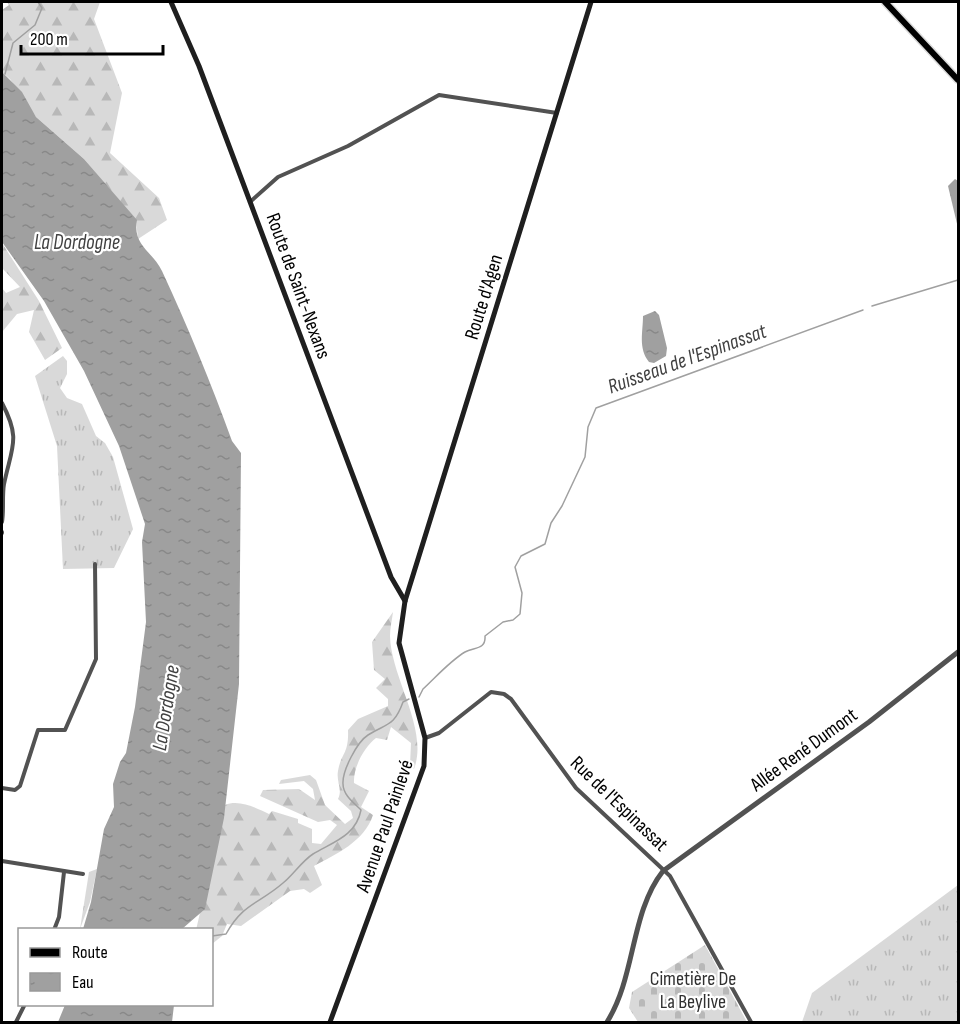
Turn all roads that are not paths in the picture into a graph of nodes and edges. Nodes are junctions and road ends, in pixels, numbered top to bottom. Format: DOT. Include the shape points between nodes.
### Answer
graph roads {
  1 [pos="171,2"];
  2 [pos="591,2"];
  3 [pos="885,2"];
  4 [pos="890,2"];
  5 [pos="958,75"];
  6 [pos="958,80"];
  7 [pos="557,113"];
  8 [pos="250,202"];
  9 [pos="2,403"];
  10 [pos="2,522"];
  11 [pos="95,564"];
  12 [pos="411,580"];
  13 [pos="396,584"];
  14 [pos="405,598"];
  15 [pos="958,652"];
  16 [pos="426,738"];
  17 [pos="2,788"];
  18 [pos="2,861"];
  19 [pos="664,869"];
  20 [pos="64,872"];
  21 [pos="83,874"];
  22 [pos="55,928"];
  23 [pos="24,1006"];
  24 [pos="16,1023"];
  25 [pos="330,1023"];
  26 [pos="607,1023"];
  27 [pos="751,1023"];
  1 -- 8 [label="main road, Route de Saint-Nexans"];
  2 -- 7 [label="main road, Route d'Agen"];
  3 -- 6 [label="main road"];
  4 -- 5 [label="main road"];
  7 -- 8 [label="street" via="439,95 356,142 278,177"];
  7 -- 12 [label="main road, Route d'Agen"];
  8 -- 13 [label="main road, Route de Saint-Nexans"];
  9 -- 10 [label="street" via="15,437 4,486"];
  11 -- 17 [label="street" via="96,659 65,730 38,729 20,786 15,790"];
  12 -- 13 [label="main road"];
  12 -- 14 [label="main road, Route d'Agen"];
  13 -- 14 [label="main road, Route de Saint-Nexans"];
  14 -- 16 [label="main road, Avenue Paul Painlevé" via="399,643"];
  15 -- 19 [label="street, Allée René Dumont" via="869,722"];
  16 -- 19 [label="street, Rue de l'Espinassat" via="439,733 491,692 504,694 576,788"];
  16 -- 25 [label="main road, Avenue Paul Painlevé" via="416,793"];
  18 -- 20 [label="street"];
  19 -- 26 [label="street" via="650,890 622,995"];
  19 -- 27 [label="street, Rue de l'Espinassat"];
  20 -- 21 [label="street"];
  20 -- 22 [label="street"];
  23 -- 24 [label="street"];
}
